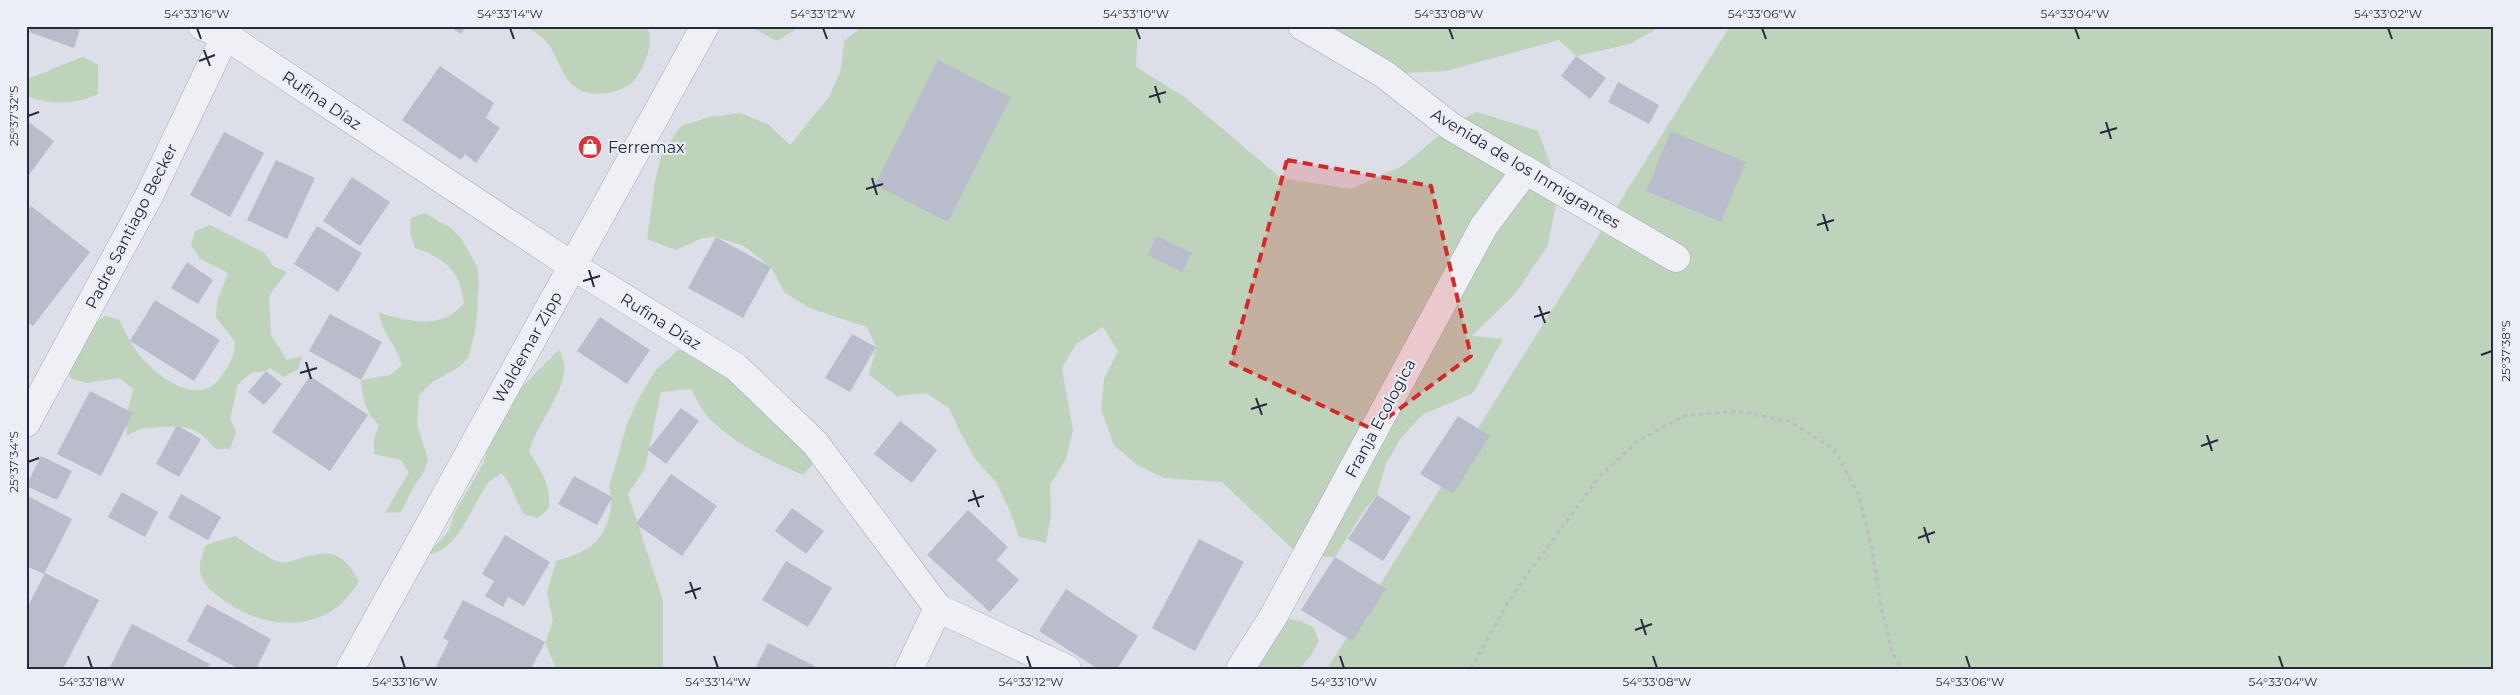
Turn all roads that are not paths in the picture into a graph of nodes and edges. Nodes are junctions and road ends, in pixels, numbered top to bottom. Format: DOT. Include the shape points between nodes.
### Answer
graph roads {
  1 [pos="705,26"];
  2 [pos="1302,26"];
  3 [pos="219,29"];
  4 [pos="1526,170"];
  5 [pos="1676,258"];
  6 [pos="571,266"];
  7 [pos="26,423"];
  8 [pos="938,608"];
  9 [pos="350,669"];
  10 [pos="909,669"];
  11 [pos="1067,669"];
  12 [pos="1240,669"];
  1 -- 6 [label="street, Waldemar Zipp"];
  2 -- 4 [label="street, Avenida de los Inmigrantes" via="1384,74 1450,126"];
  3 -- 6 [label="street, Rufina Díaz"];
  3 -- 7 [label="street, Padre Santiago Becker" via="150,196"];
  4 -- 5 [label="street, Avenida de los Inmigrantes"];
  4 -- 12 [label="street, Franja Ecologica" via="1484,226 1273,617"];
  6 -- 8 [label="street, Rufina Díaz" via="736,367 816,443"];
  6 -- 9 [label="street, Waldemar Zipp"];
  8 -- 10 [label="street"];
  8 -- 11 [label="street, Rufina Díaz"];
}
